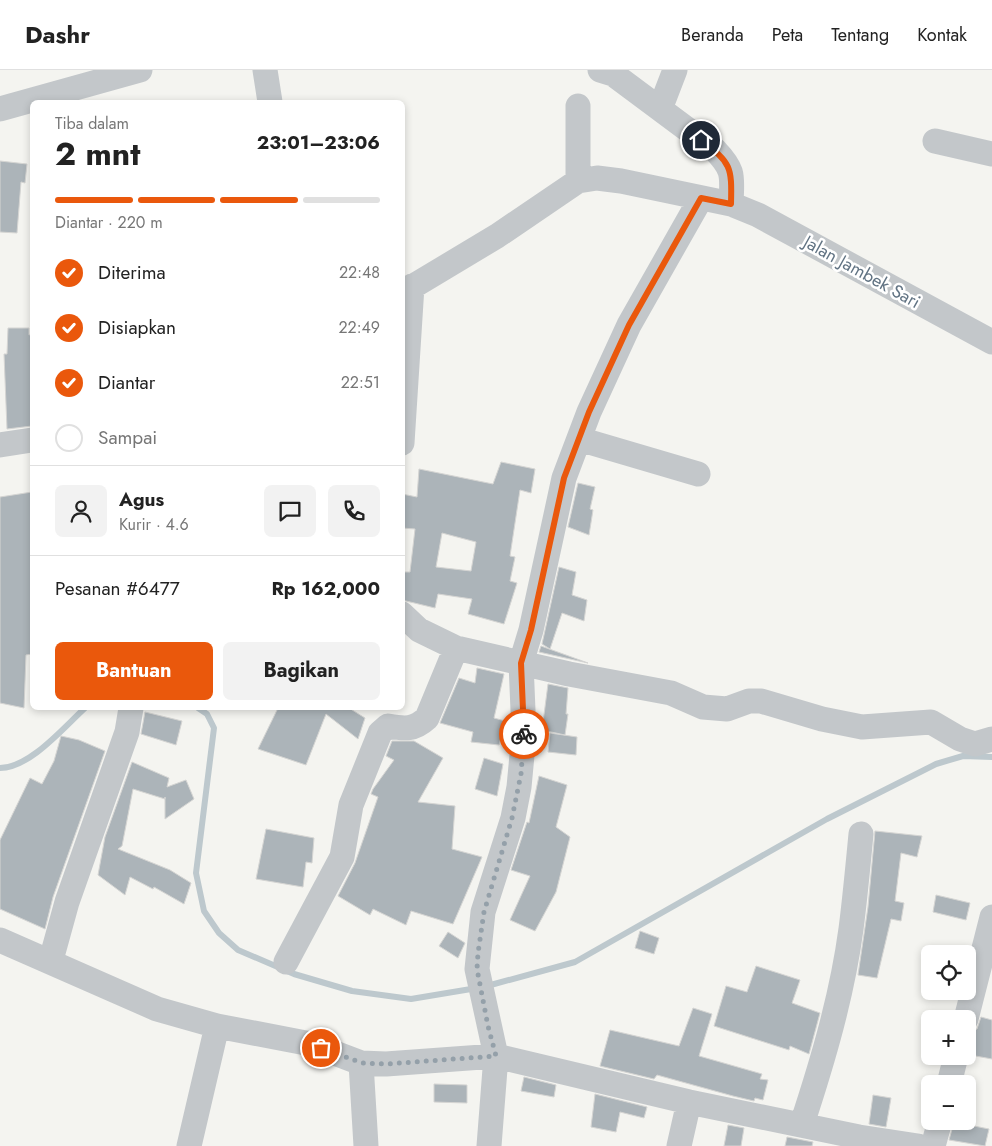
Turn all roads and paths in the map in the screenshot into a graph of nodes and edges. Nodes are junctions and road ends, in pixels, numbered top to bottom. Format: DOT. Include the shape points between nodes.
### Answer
graph roads {
  1 [pos="140,70"];
  2 [pos="265,70"];
  3 [pos="675,70"];
  4 [pos="608,71"];
  5 [pos="32,100"];
  6 [pos="270,100"];
  7 [pos="30,101"];
  8 [pos="578,106"];
  9 [pos="0,109"];
  10 [pos="660,109"];
  11 [pos="935,142"];
  12 [pos="992,154"];
  13 [pos="578,181"];
  14 [pos="701,198"];
  15 [pos="731,204"];
  16 [pos="407,289"];
  17 [pos="992,342"];
  18 [pos="405,351"];
  19 [pos="579,439"];
  20 [pos="30,440"];
  21 [pos="0,445"];
  22 [pos="698,474"];
  23 [pos="405,617"];
  24 [pos="456,648"];
  25 [pos="521,663"];
  26 [pos="131,710"];
  27 [pos="992,739"];
  28 [pos="861,834"];
  29 [pos="992,917"];
  30 [pos="0,940"];
  31 [pos="51,960"];
  32 [pos="286,962"];
  33 [pos="968,1010"];
  34 [pos="217,1026"];
  35 [pos="496,1056"];
  36 [pos="362,1063"];
  37 [pos="689,1102"];
  38 [pos="802,1124"];
  39 [pos="937,1130"];
  40 [pos="189,1146"];
  41 [pos="366,1146"];
  42 [pos="489,1146"];
  43 [pos="679,1146"];
  44 [pos="918,1146"];
  45 [pos="933,1146"];
  1 -- 5 [label="street"];
  2 -- 6 [label="street"];
  3 -- 10 [label="street"];
  4 -- 10 [label="street"];
  7 -- 9 [label="street"];
  8 -- 13 [label="street"];
  10 -- 15 [label="street" via="729,164"];
  11 -- 12 [label="street"];
  13 -- 14 [label="street, Jalan Jambek Sari" via="596,178 620,181"];
  13 -- 16 [label="street" via="497,236"];
  14 -- 15 [label="street, Jalan Jambek Sari"];
  14 -- 19 [label="street" via="629,325"];
  15 -- 17 [label="street, Jalan Jambek Sari" via="758,214"];
  16 -- 18 [label="street"];
  19 -- 22 [label="street"];
  19 -- 25 [label="street" via="564,478"];
  20 -- 21 [label="street"];
  23 -- 24 [label="street" via="419,630"];
  24 -- 25 [label="street"];
  24 -- 32 [label="street" via="427,718 408,729 388,726 380,732 351,805 342,857"];
  25 -- 27 [label="street" via="671,693 703,707 727,709 749,700 760,701 862,727 931,722 960,740 975,744"];
  25 -- 35 [label="street" via="524,734 519,787 484,912 477,969"];
  26 -- 31 [label="street" via="127,732 67,902"];
  28 -- 38 [label="street" via="851,930 839,995 824,1057"];
  29 -- 33 [label="street"];
  30 -- 31 [label="street"];
  31 -- 34 [label="street" via="157,1009"];
  34 -- 36 [label="street" via="311,1044"];
  34 -- 40 [label="street"];
  35 -- 36 [label="street"];
  35 -- 37 [label="street"];
  35 -- 42 [label="street"];
  36 -- 41 [label="street"];
  37 -- 38 [label="street"];
  37 -- 43 [label="street"];
  38 -- 44 [label="street"];
  39 -- 45 [label="street"];
}
